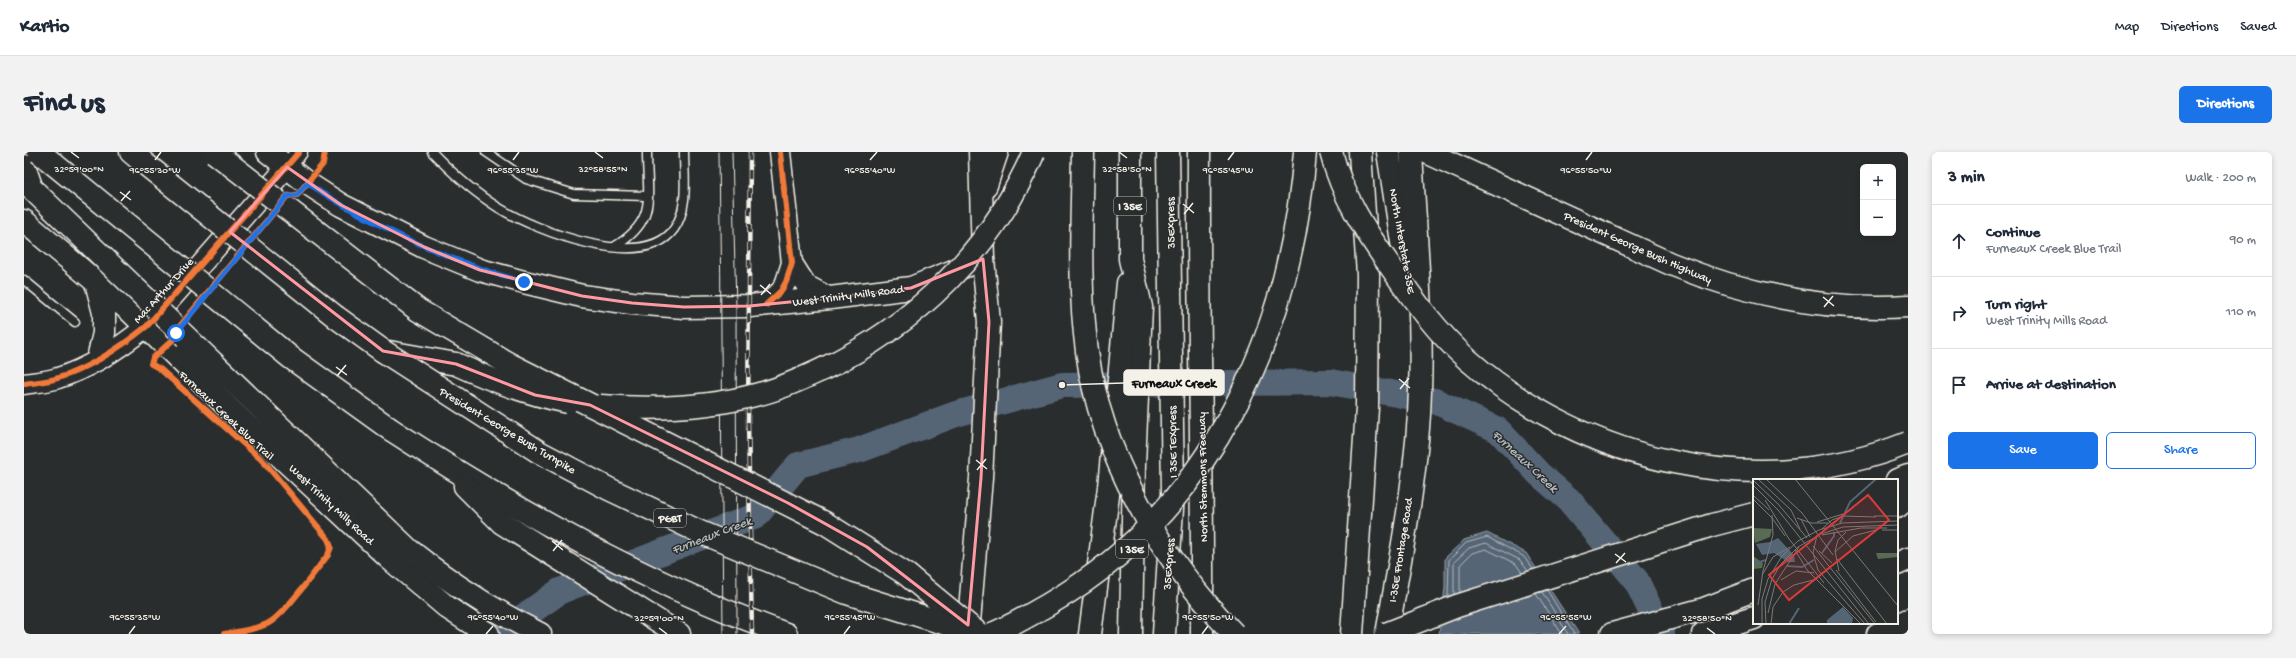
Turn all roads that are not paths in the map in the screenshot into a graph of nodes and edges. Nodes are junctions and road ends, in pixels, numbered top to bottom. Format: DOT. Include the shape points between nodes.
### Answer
graph roads {
  1 [pos="39,152"];
  2 [pos="131,152"];
  3 [pos="214,152"];
  4 [pos="268,152"];
  5 [pos="432,152"];
  6 [pos="486,152"];
  7 [pos="647,152"];
  8 [pos="684,152"];
  9 [pos="780,152"];
  10 [pos="980,152"];
  11 [pos="997,152"];
  12 [pos="1034,152"];
  13 [pos="1083,152"];
  14 [pos="1130,152"];
  15 [pos="1168,152"];
  16 [pos="1199,152"];
  17 [pos="1305,152"];
  18 [pos="1331,152"];
  19 [pos="1360,152"];
  20 [pos="1388,152"];
  21 [pos="1411,152"];
  22 [pos="1426,152"];
  23 [pos="293,160"];
  24 [pos="24,166"];
  25 [pos="647,196"];
  26 [pos="982,199"];
  27 [pos="24,221"];
  28 [pos="613,248"];
  29 [pos="983,259"];
  30 [pos="792,263"];
  31 [pos="24,280"];
  32 [pos="96,282"];
  33 [pos="1171,294"];
  34 [pos="830,298"];
  35 [pos="766,305"];
  36 [pos="1908,306"];
  37 [pos="1133,308"];
  38 [pos="75,322"];
  39 [pos="147,326"];
  40 [pos="1420,330"];
  41 [pos="383,351"];
  42 [pos="98,359"];
  43 [pos="24,384"];
  44 [pos="1908,443"];
  45 [pos="440,462"];
  46 [pos="1413,466"];
  47 [pos="1908,476"];
  48 [pos="1898,480"];
  49 [pos="1173,493"];
  50 [pos="1908,498"];
  51 [pos="1898,506"];
  52 [pos="1753,514"];
  53 [pos="1908,559"];
  54 [pos="1898,564"];
  55 [pos="1753,590"];
  56 [pos="1753,618"];
  57 [pos="1908,620"];
  58 [pos="488,634"];
  59 [pos="540,634"];
  60 [pos="679,634"];
  61 [pos="786,634"];
  62 [pos="968,634"];
  63 [pos="980,634"];
  64 [pos="992,634"];
  65 [pos="1090,634"];
  66 [pos="1131,634"];
  67 [pos="1164,634"];
  68 [pos="1202,634"];
  69 [pos="1234,634"];
  70 [pos="1352,634"];
  71 [pos="1386,634"];
  72 [pos="1612,634"];
  73 [pos="1703,634"];
  74 [pos="1878,634"];
  1 -- 45 [label="main road, bridge" via="290,358"];
  2 -- 41 [label="main road, President George Bush Turnpike / PGBT, bridge" via="336,317"];
  3 -- 63 [label="main road, bridge" via="418,310 510,364 825,523 906,574"];
  4 -- 23 [label="main road, West Trinity Mills Road"];
  5 -- 28 [label="lane" via="457,178 500,208 549,231"];
  6 -- 25 [label="lane" via="526,179 574,194"];
  7 -- 25 [label="lane"];
  8 -- 28 [label="lane" via="684,204 674,229 658,243 640,248"];
  9 -- 30 [label="street"];
  10 -- 26 [label="main road"];
  11 -- 26 [label="main road"];
  12 -- 41 [label="main road, bridge" via="1011,198 985,238 933,296 870,345 788,385 760,394 693,406 654,408 578,404 535,395 495,382 456,364"];
  13 -- 69 [label="main road, bridge" via="1082,297 1087,352 1104,423 1129,483 1159,538 1186,577"];
  14 -- 37 [label="main road, I 35E" via="1130,259"];
  15 -- 33 [label="main road, 35Express"];
  16 -- 68 [label="main road, North Stemmons Freeway, bridge"];
  17 -- 64 [label="main road, bridge" via="1295,236 1273,322 1245,388 1212,446 1164,510 1109,564 1071,592"];
  18 -- 44 [label="main road, bridge" via="1335,170 1362,223 1422,311 1488,376 1559,423 1630,451 1665,461 1736,471 1768,471 1826,465 1879,453"];
  19 -- 70 [label="main road" via="1368,275 1367,408"];
  20 -- 40 [label="main road, North Interstate 35E" via="1402,246"];
  21 -- 40 [label="main road, North Interstate 35E"];
  22 -- 36 [label="main road, President George Bush Highway" via="1671,264 1712,280 1750,291 1825,304"];
  23 -- 35 [label="main road, West Trinity Mills Road" via="341,206 424,248 480,270 582,296 632,303 684,307"];
  23 -- 39 [label="street, Mac Arthur Drive"];
  24 -- 59 [label="main road, bridge" via="32,189 399,541 441,576 473,598"];
  25 -- 28 [label="lane" via="648,211 642,224 630,237"];
  26 -- 29 [label="main road"];
  27 -- 32 [label="main road, West Trinity Mills Road"];
  29 -- 34 [label="main road, West Trinity Mills Road" via="911,288"];
  29 -- 62 [label="main road" via="989,322 981,478"];
  30 -- 34 [label="street" via="806,285"];
  30 -- 35 [label="street" via="781,291"];
  31 -- 38 [label="lane"];
  32 -- 39 [label="main road, West Trinity Mills Road"];
  32 -- 42 [label="main road" via="104,312 104,333"];
  33 -- 49 [label="main road, I 35E TEXpress"];
  34 -- 35 [label="main road, West Trinity Mills Road"];
  37 -- 65 [label="main road, bridge"];
  37 -- 66 [label="main road, I 35E"];
  39 -- 42 [label="street, Mac Arthur Drive"];
  39 -- 58 [label="main road, West Trinity Mills Road" via="237,416 389,558 448,608"];
  40 -- 46 [label="main road, North Interstate 35E" via="1420,392"];
  41 -- 63 [label="main road, President George Bush Turnpike / PGBT, bridge" via="532,448 609,489 702,533 847,593"];
  42 -- 43 [label="street, Mac Arthur Drive" via="58,378"];
  45 -- 60 [label="main road" via="502,523"];
  45 -- 61 [label="main road" via="601,554 705,602"];
  46 -- 71 [label="main road, I-35E Frontage Road"];
  47 -- 48 [label="main road"];
  49 -- 67 [label="main road, 35Express"];
  50 -- 51 [label="main road"];
  52 -- 71 [label="main road, bridge" via="1457,606"];
  53 -- 54 [label="main road"];
  55 -- 72 [label="main road" via="1704,609"];
  56 -- 73 [label="main road"];
  57 -- 74 [label="main road"];
}
